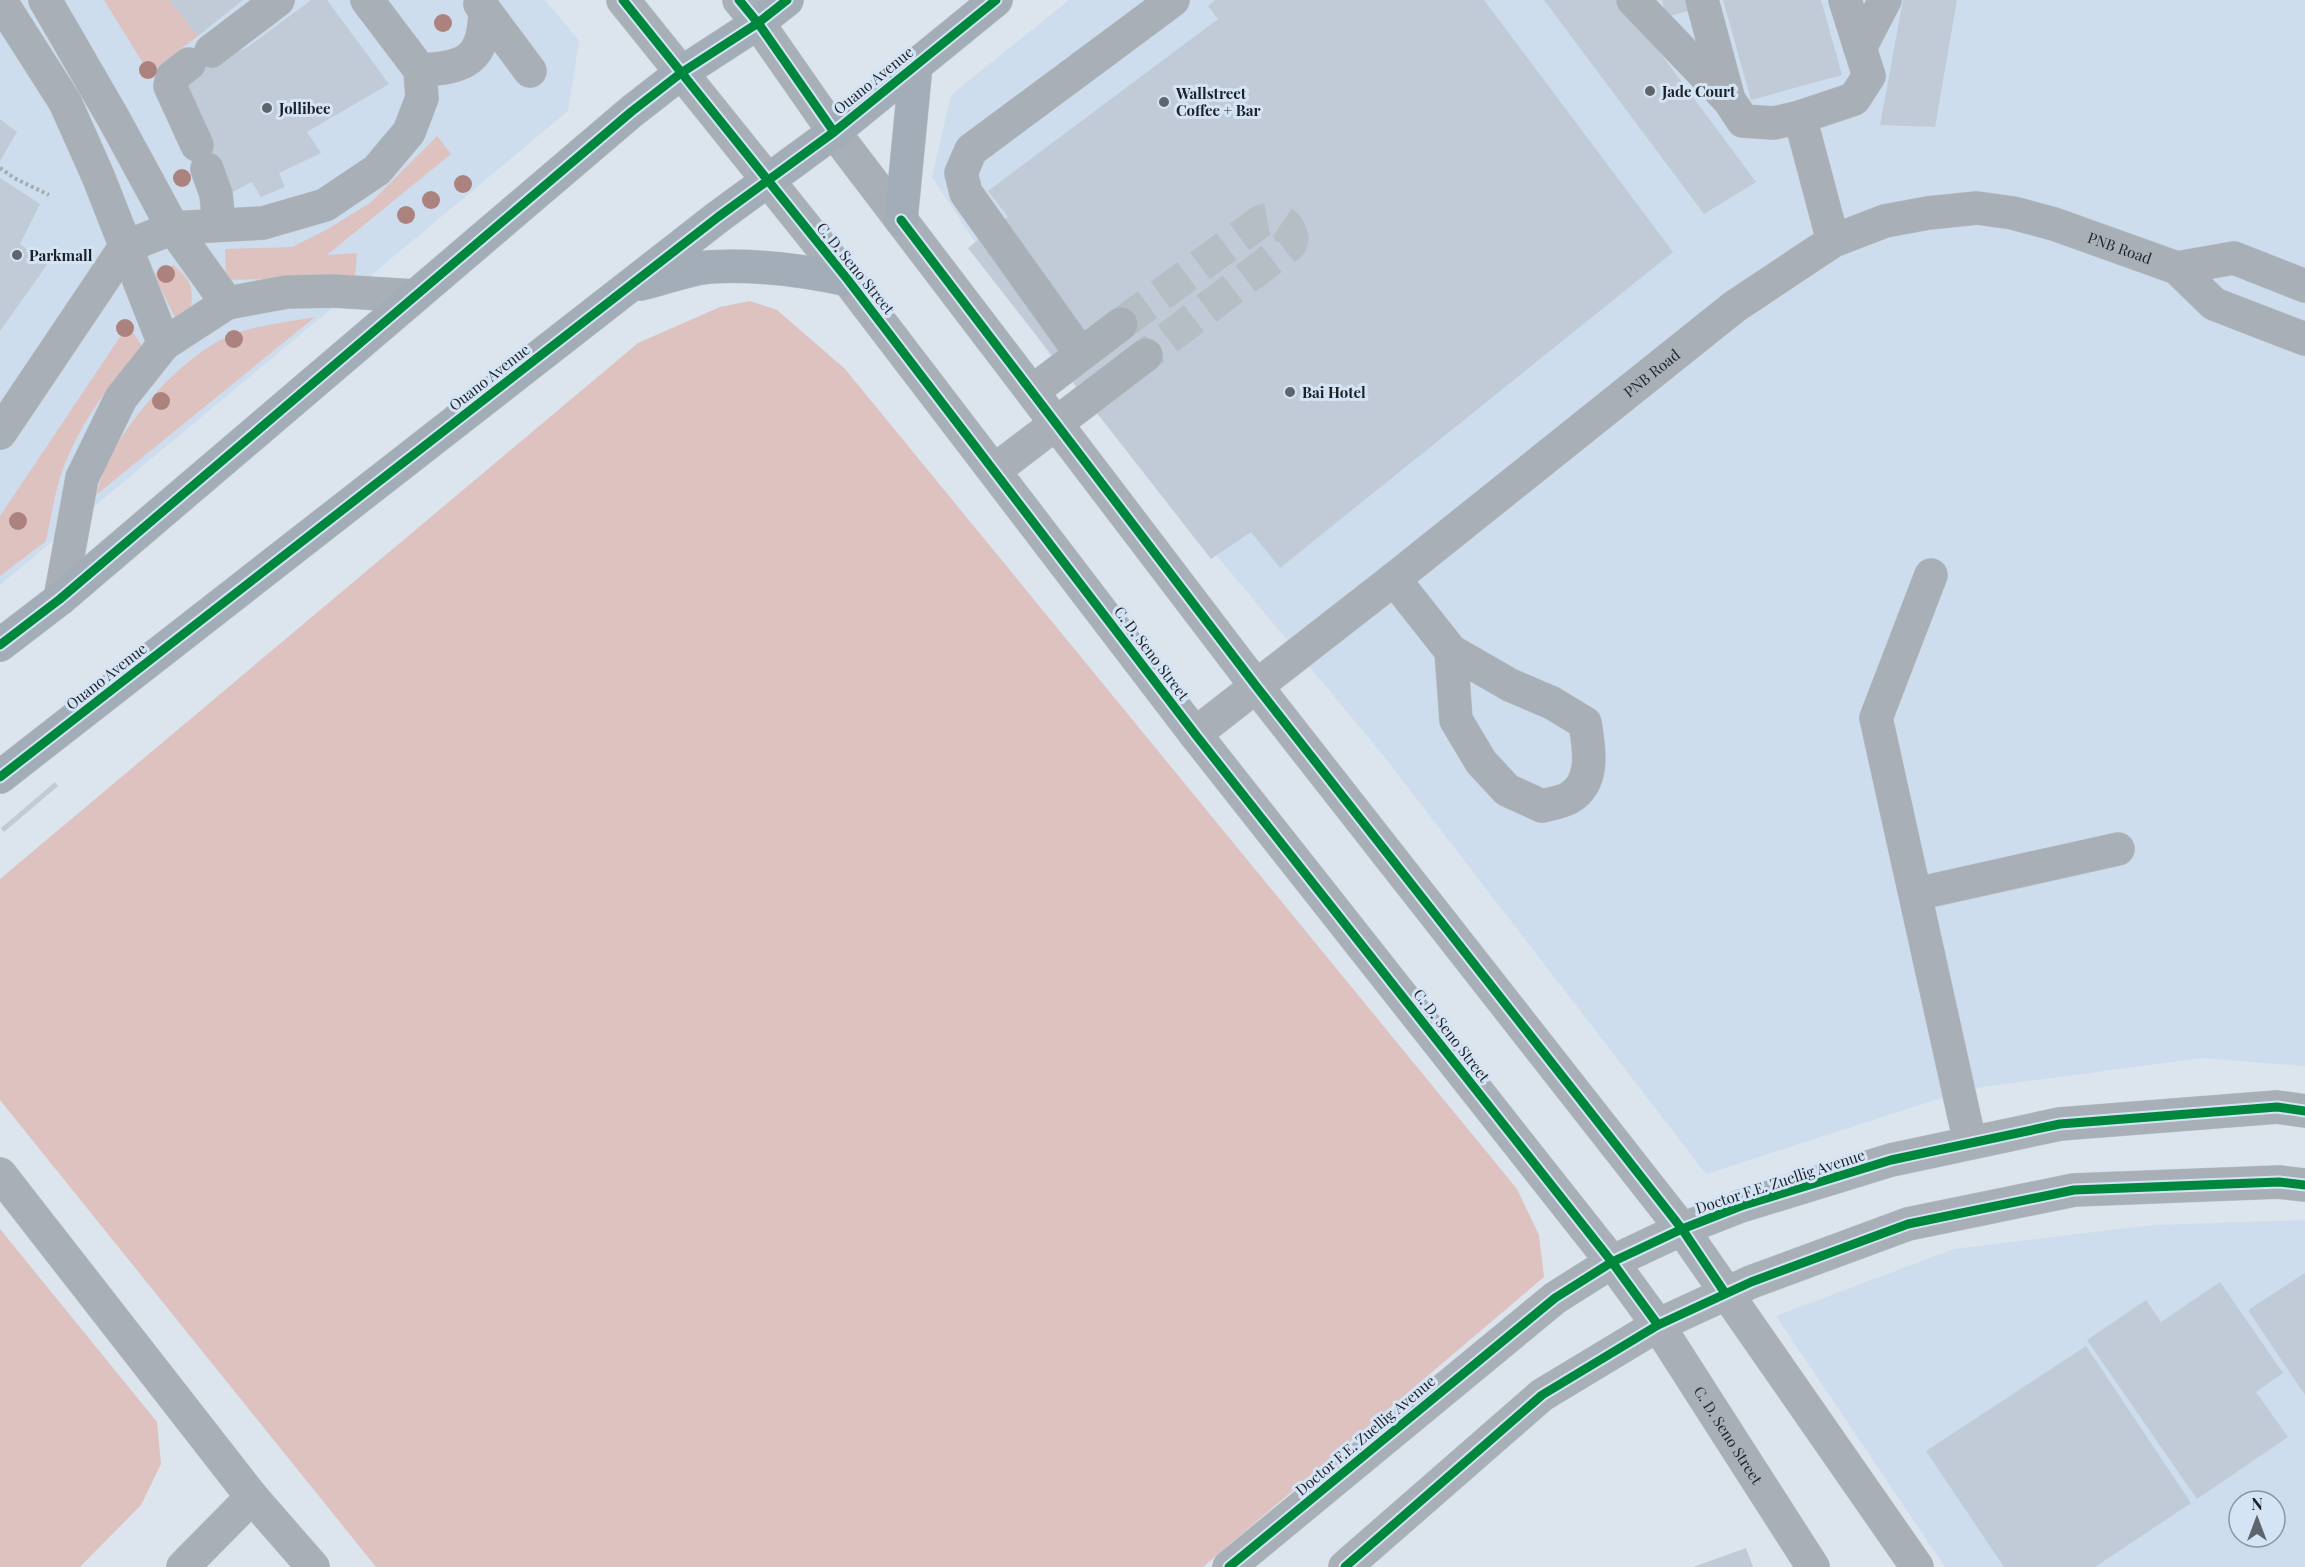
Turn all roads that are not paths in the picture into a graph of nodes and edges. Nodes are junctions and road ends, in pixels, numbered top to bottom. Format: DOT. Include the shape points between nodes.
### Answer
graph roads {
  1 [pos="0,0"];
  2 [pos="45,0"];
  3 [pos="278,0"];
  4 [pos="367,0"];
  5 [pos="623,0"];
  6 [pos="787,0"];
  7 [pos="996,0"];
  8 [pos="1173,0"];
  9 [pos="1633,0"];
  10 [pos="1702,0"];
  11 [pos="1845,0"];
  12 [pos="1885,0"];
  13 [pos="481,5"];
  14 [pos="748,11"];
  15 [pos="1860,48"];
  16 [pos="915,65"];
  17 [pos="420,70"];
  18 [pos="530,71"];
  19 [pos="681,73"];
  20 [pos="1729,100"];
  21 [pos="1800,117"];
  22 [pos="834,132"];
  23 [pos="766,180"];
  24 [pos="901,220"];
  25 [pos="219,225"];
  26 [pos="173,228"];
  27 [pos="1833,241"];
  28 [pos="125,247"];
  29 [pos="2177,268"];
  30 [pos="848,280"];
  31 [pos="2305,286"];
  32 [pos="628,288"];
  33 [pos="415,296"];
  34 [pos="227,303"];
  35 [pos="1121,324"];
  36 [pos="2305,339"];
  37 [pos="164,344"];
  38 [pos="1082,354"];
  39 [pos="1146,355"];
  40 [pos="1033,391"];
  41 [pos="1056,422"];
  42 [pos="0,433"];
  43 [pos="995,470"];
  44 [pos="1931,575"];
  45 [pos="1394,579"];
  46 [pos="60,599"];
  47 [pos="0,645"];
  48 [pos="1451,651"];
  49 [pos="1256,686"];
  50 [pos="1195,734"];
  51 [pos="0,777"];
  52 [pos="2118,849"];
  53 [pos="1916,894"];
  54 [pos="2305,1111"];
  55 [pos="1970,1143"];
  56 [pos="0,1174"];
  57 [pos="2305,1185"];
  58 [pos="1682,1229"];
  59 [pos="1612,1262"];
  60 [pos="1725,1293"];
  61 [pos="1658,1325"];
  62 [pos="252,1497"];
  63 [pos="183,1567"];
  64 [pos="314,1567"];
  65 [pos="1230,1567"];
  66 [pos="1345,1567"];
  67 [pos="1813,1567"];
  68 [pos="1917,1567"];
  1 -- 28 [label="street" via="65,102"];
  2 -- 26 [label="street"];
  3 -- 25 [label="street" via="172,77 170,86 216,194"];
  4 -- 17 [label="street"];
  5 -- 19 [label="street, C. D. Seno Street"];
  6 -- 14 [label="highway"];
  7 -- 16 [label="highway, Ouano Avenue"];
  8 -- 38 [label="street" via="971,150 961,173 966,193"];
  9 -- 20 [label="street"];
  10 -- 20 [label="street"];
  11 -- 15 [label="street"];
  12 -- 15 [label="street"];
  13 -- 17 [label="street" via="485,31 481,46 468,60 445,69"];
  13 -- 18 [label="street"];
  14 -- 19 [label="highway"];
  14 -- 22 [label="street"];
  15 -- 21 [label="street" via="1869,76 1854,99"];
  16 -- 22 [label="highway, Ouano Avenue"];
  16 -- 24 [label="highway"];
  17 -- 25 [label="street" via="422,98 409,132 377,170 324,205 263,223"];
  19 -- 23 [label="street, C. D. Seno Street"];
  19 -- 33 [label="highway"];
  20 -- 21 [label="street" via="1743,121 1774,123"];
  21 -- 27 [label="street"];
  22 -- 23 [label="highway, Ouano Avenue"];
  22 -- 24 [label="street"];
  23 -- 30 [label="street, C. D. Seno Street"];
  23 -- 32 [label="highway, Ouano Avenue"];
  24 -- 40 [label="street"];
  25 -- 26 [label="street"];
  26 -- 28 [label="street"];
  26 -- 34 [label="street"];
  27 -- 29 [label="street, PNB Road" via="1885,221 1977,208 2054,224"];
  27 -- 45 [label="street, PNB Road" via="1734,307"];
  28 -- 37 [label="street"];
  28 -- 42 [label="street"];
  29 -- 31 [label="street, PNB Road" via="2234,258"];
  29 -- 36 [label="street, PNB Road" via="2214,304"];
  30 -- 32 [label="highway" via="762,267 707,267"];
  30 -- 43 [label="street, C. D. Seno Street"];
  32 -- 51 [label="highway, Ouano Avenue"];
  33 -- 34 [label="street" via="287,292"];
  33 -- 46 [label="highway"];
  34 -- 37 [label="street"];
  35 -- 38 [label="street"];
  37 -- 46 [label="street" via="121,398 82,478"];
  38 -- 40 [label="street"];
  39 -- 41 [label="street"];
  40 -- 41 [label="street"];
  41 -- 43 [label="street"];
  41 -- 49 [label="street"];
  43 -- 50 [label="street, C. D. Seno Street"];
  44 -- 53 [label="street" via="1876,718"];
  45 -- 48 [label="street"];
  45 -- 49 [label="street, PNB Road"];
  46 -- 47 [label="highway"];
  48 -- 48 [label="street" via="1585,723 1590,756 1584,782 1570,798 1542,806 1506,790 1481,762 1456,720"];
  49 -- 50 [label="street, PNB Road"];
  49 -- 58 [label="street"];
  50 -- 59 [label="street, C. D. Seno Street"];
  52 -- 53 [label="street"];
  53 -- 55 [label="street"];
  54 -- 55 [label="street, Doctor F.E. Zuellig Avenue" via="2277,1107 2060,1124"];
  55 -- 58 [label="street, Doctor F.E. Zuellig Avenue" via="1891,1160 1741,1206"];
  56 -- 62 [label="street"];
  57 -- 60 [label="street" via="2279,1182 2074,1190 1908,1224"];
  58 -- 59 [label="street, Doctor F.E. Zuellig Avenue"];
  58 -- 60 [label="street"];
  59 -- 61 [label="street, C. D. Seno Street"];
  59 -- 65 [label="street, Doctor F.E. Zuellig Avenue" via="1555,1298"];
  60 -- 61 [label="street"];
  60 -- 68 [label="street"];
  61 -- 66 [label="street" via="1542,1395"];
  61 -- 67 [label="street, C. D. Seno Street"];
  62 -- 63 [label="street"];
  62 -- 64 [label="street"];
}
